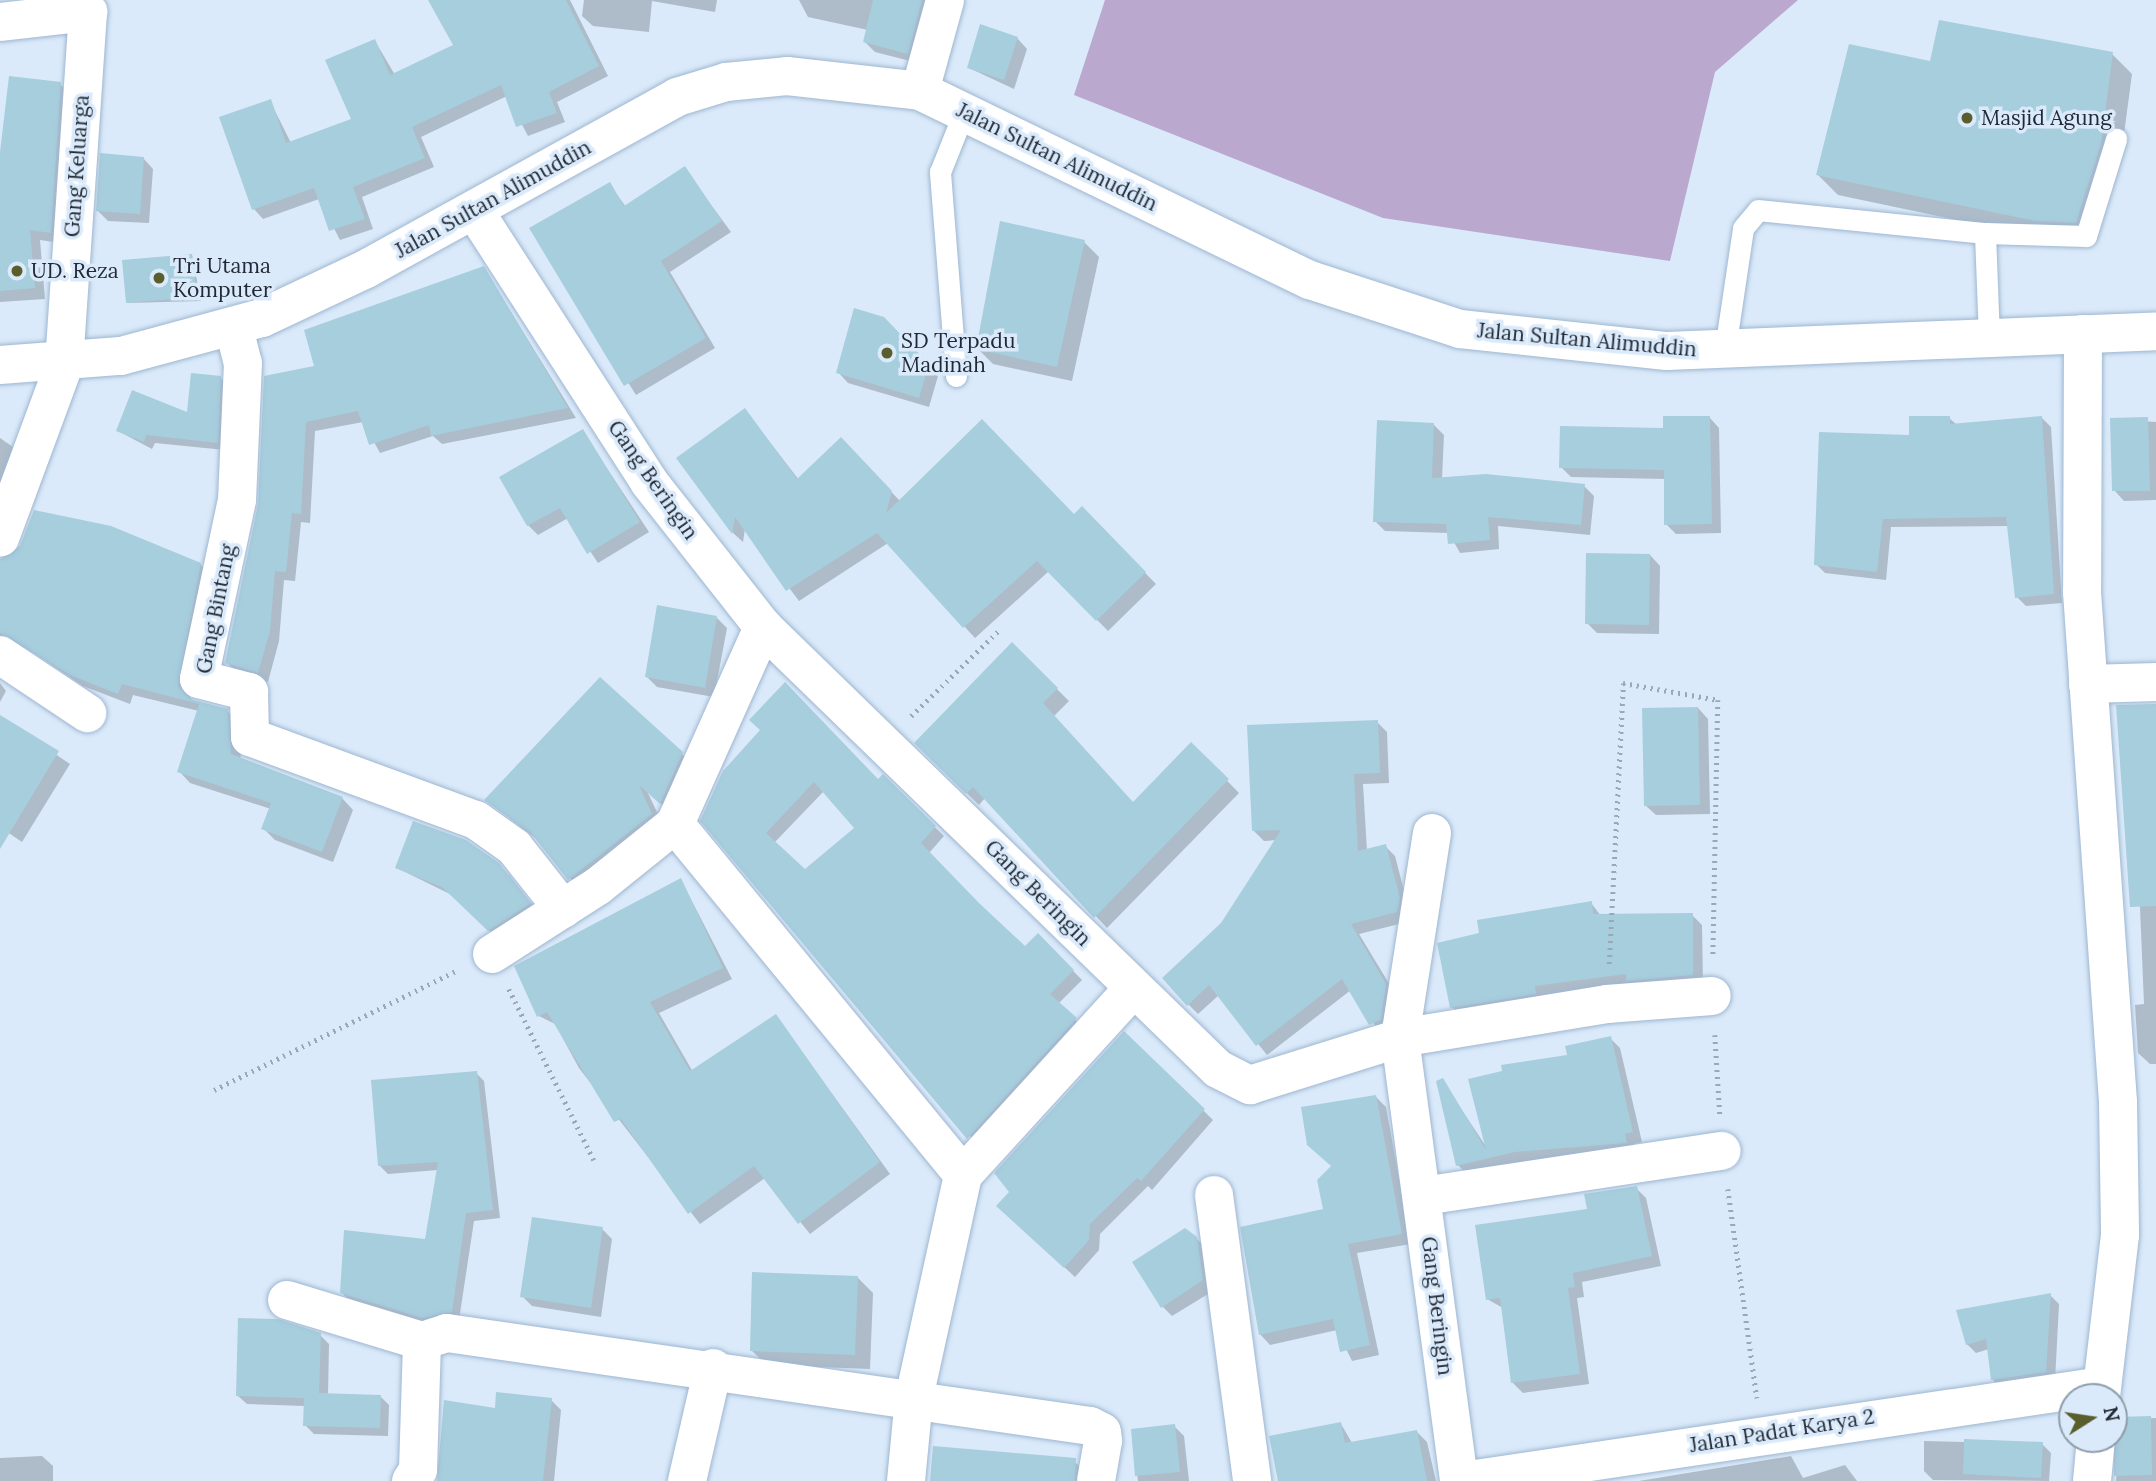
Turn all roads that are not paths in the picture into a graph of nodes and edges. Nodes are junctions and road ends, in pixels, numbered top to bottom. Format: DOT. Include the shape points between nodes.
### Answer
graph roads {
  1 [pos="945,0"];
  2 [pos="0,22"];
  3 [pos="920,91"];
  4 [pos="964,112"];
  5 [pos="2116,138"];
  6 [pos="474,210"];
  7 [pos="1985,233"];
  8 [pos="234,328"];
  9 [pos="2156,331"];
  10 [pos="2083,334"];
  11 [pos="1989,338"];
  12 [pos="1725,349"];
  13 [pos="0,365"];
  14 [pos="64,365"];
  15 [pos="956,376"];
  16 [pos="0,538"];
  17 [pos="763,627"];
  18 [pos="0,655"];
  19 [pos="2156,682"];
  20 [pos="2088,684"];
  21 [pos="86,713"];
  22 [pos="675,824"];
  23 [pos="1432,833"];
  24 [pos="563,909"];
  25 [pos="492,954"];
  26 [pos="1134,988"];
  27 [pos="1712,996"];
  28 [pos="1400,1038"];
  29 [pos="1722,1150"];
  30 [pos="963,1175"];
  31 [pos="1214,1195"];
  32 [pos="1423,1196"];
  33 [pos="287,1300"];
  34 [pos="422,1340"];
  35 [pos="713,1368"];
  36 [pos="2102,1383"];
  37 [pos="2058,1397"];
  38 [pos="914,1398"];
  39 [pos="2095,1453"];
  40 [pos="411,1481"];
  41 [pos="687,1481"];
  42 [pos="906,1481"];
  43 [pos="1096,1481"];
  44 [pos="1252,1481"];
  45 [pos="1461,1481"];
  46 [pos="2092,1481"];
  1 -- 3 [label="street"];
  2 -- 14 [label="street, Gang Keluarga" via="88,12"];
  3 -- 4 [label="street, Jalan Sultan Alimuddin"];
  3 -- 6 [label="street, Jalan Sultan Alimuddin" via="788,76 726,82 677,97"];
  4 -- 12 [label="street, Jalan Sultan Alimuddin" via="1310,280 1391,311 1534,340"];
  4 -- 15 [label="lane" via="940,172"];
  5 -- 7 [label="lane" via="2086,236"];
  6 -- 8 [label="street, Jalan Sultan Alimuddin" via="366,269"];
  6 -- 17 [label="street, Gang Beringin" via="649,482"];
  7 -- 11 [label="lane"];
  7 -- 12 [label="lane" via="1758,210 1743,228"];
  8 -- 14 [label="street, Jalan Sultan Alimuddin" via="176,346"];
  8 -- 24 [label="street, Gang Bintang" via="243,363 240,473 199,679 249,692 250,737 476,820 514,847"];
  9 -- 10 [label="street, Jalan Sultan Alimuddin"];
  10 -- 11 [label="street, Jalan Sultan Alimuddin"];
  10 -- 20 [label="street"];
  11 -- 12 [label="street, Jalan Sultan Alimuddin"];
  13 -- 14 [label="street, Jalan Sultan Alimuddin"];
  14 -- 16 [label="street, Gang Keluarga"];
  17 -- 22 [label="street"];
  17 -- 26 [label="street, Gang Beringin"];
  18 -- 21 [label="street"];
  19 -- 20 [label="street"];
  20 -- 36 [label="street" via="2118,1102 2120,1235"];
  22 -- 24 [label="street"];
  22 -- 30 [label="street"];
  23 -- 28 [label="street"];
  24 -- 25 [label="street"];
  26 -- 28 [label="street, Gang Beringin" via="1218,1069 1250,1085"];
  26 -- 30 [label="street"];
  27 -- 28 [label="street" via="1607,1004"];
  28 -- 32 [label="street, Gang Beringin"];
  29 -- 32 [label="street"];
  30 -- 38 [label="street"];
  31 -- 44 [label="street"];
  32 -- 45 [label="street, Gang Beringin"];
  33 -- 34 [label="street"];
  34 -- 35 [label="street" via="447,1333"];
  34 -- 40 [label="street" via="418,1470"];
  35 -- 38 [label="street"];
  35 -- 41 [label="street"];
  37 -- 45 [label="street, Jalan Padat Karya 2" via="1762,1434"];
  38 -- 42 [label="street"];
  38 -- 43 [label="street" via="1090,1426 1102,1432 1103,1441"];
  39 -- 46 [label="street"];
}
